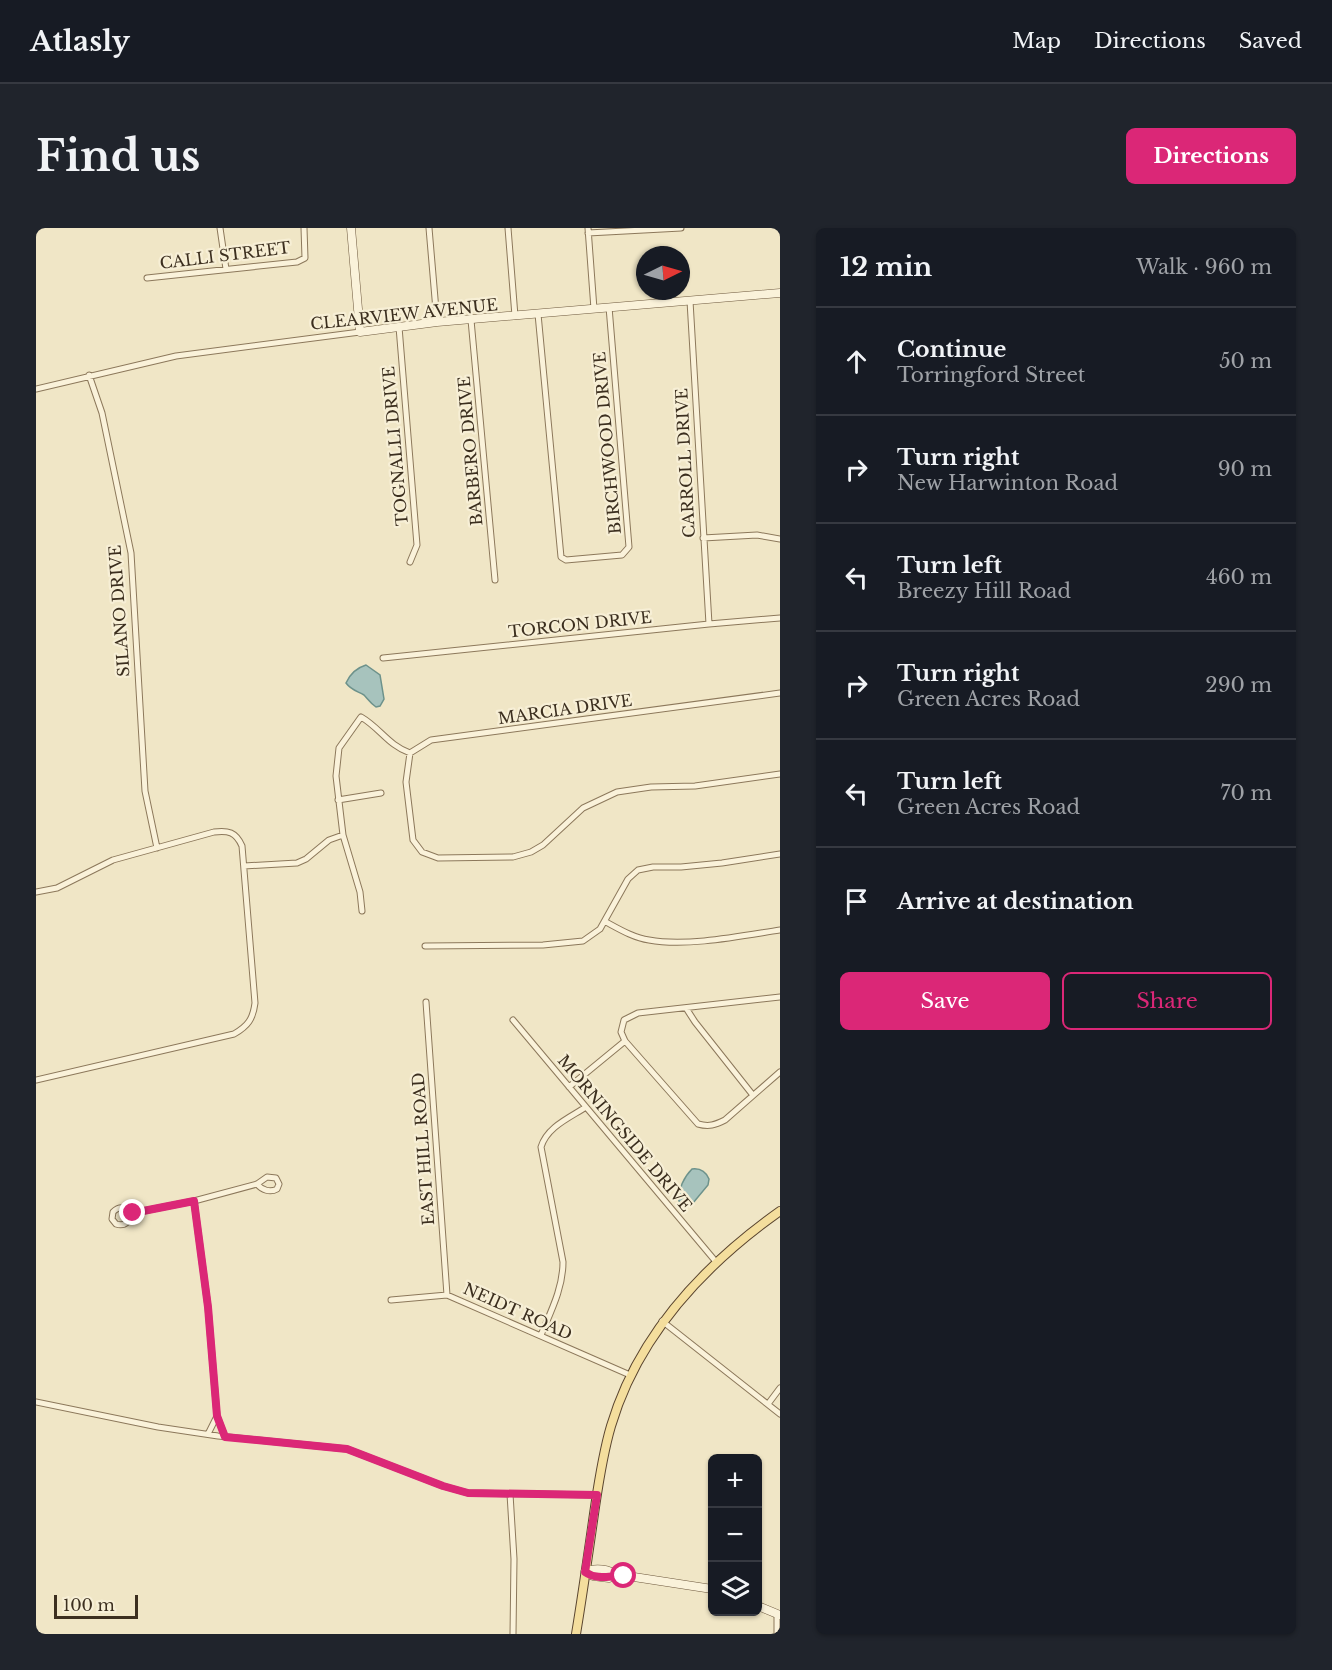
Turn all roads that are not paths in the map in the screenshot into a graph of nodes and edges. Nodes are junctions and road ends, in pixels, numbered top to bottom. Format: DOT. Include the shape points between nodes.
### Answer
graph roads {
  1 [pos="220,228"];
  2 [pos="304,228"];
  3 [pos="351,228"];
  4 [pos="429,228"];
  5 [pos="508,228"];
  6 [pos="681,228"];
  7 [pos="588,230"];
  8 [pos="226,269"];
  9 [pos="147,278"];
  10 [pos="780,293"];
  11 [pos="690,300"];
  12 [pos="609,307"];
  13 [pos="594,309"];
  14 [pos="538,314"];
  15 [pos="515,316"];
  16 [pos="471,320"];
  17 [pos="437,322"];
  18 [pos="399,327"];
  19 [pos="360,332"];
  20 [pos="90,375"];
  21 [pos="36,389"];
  22 [pos="703,538"];
  23 [pos="780,539"];
  24 [pos="410,562"];
  25 [pos="495,580"];
  26 [pos="780,618"];
  27 [pos="709,624"];
  28 [pos="383,658"];
  29 [pos="780,693"];
  30 [pos="410,753"];
  31 [pos="780,774"];
  32 [pos="381,793"];
  33 [pos="338,800"];
  34 [pos="343,836"];
  35 [pos="157,848"];
  36 [pos="780,854"];
  37 [pos="244,866"];
  38 [pos="36,892"];
  39 [pos="362,911"];
  40 [pos="606,922"];
  41 [pos="780,930"];
  42 [pos="425,946"];
  43 [pos="780,997"];
  44 [pos="426,1002"];
  45 [pos="686,1008"];
  46 [pos="513,1020"];
  47 [pos="625,1041"];
  48 [pos="780,1072"];
  49 [pos="36,1080"];
  50 [pos="569,1087"];
  51 [pos="752,1094"];
  52 [pos="586,1107"];
  53 [pos="257,1184"];
  54 [pos="194,1201"];
  55 [pos="780,1211"];
  56 [pos="133,1213"];
  57 [pos="717,1263"];
  58 [pos="447,1295"];
  59 [pos="391,1300"];
  60 [pos="663,1321"];
  61 [pos="541,1335"];
  62 [pos="630,1375"];
  63 [pos="780,1388"];
  64 [pos="36,1402"];
  65 [pos="768,1404"];
  66 [pos="780,1414"];
  67 [pos="217,1416"];
  68 [pos="208,1434"];
  69 [pos="225,1437"];
  70 [pos="510,1494"];
  71 [pos="597,1495"];
  72 [pos="585,1572"];
  73 [pos="708,1588"];
  74 [pos="762,1608"];
  75 [pos="779,1615"];
  76 [pos="513,1634"];
  77 [pos="576,1634"];
  78 [pos="777,1634"];
  1 -- 8 [label="street"];
  2 -- 8 [label="street, CALLI STREET" via="305,258"];
  3 -- 19 [label="street"];
  4 -- 17 [label="street"];
  5 -- 15 [label="street"];
  6 -- 7 [label="street"];
  7 -- 13 [label="street"];
  8 -- 9 [label="street, CALLI STREET"];
  10 -- 11 [label="street, CLEARVIEW AVENUE"];
  11 -- 12 [label="street, CLEARVIEW AVENUE"];
  11 -- 22 [label="street, CARROLL DRIVE"];
  12 -- 13 [label="street, CLEARVIEW AVENUE"];
  12 -- 14 [label="street, BIRCHWOOD DRIVE" via="629,548 622,555 561,558"];
  13 -- 14 [label="street, CLEARVIEW AVENUE"];
  14 -- 15 [label="street, CLEARVIEW AVENUE"];
  15 -- 16 [label="street, CLEARVIEW AVENUE"];
  16 -- 17 [label="street, CLEARVIEW AVENUE"];
  16 -- 25 [label="street, BARBERO DRIVE"];
  17 -- 18 [label="street, CLEARVIEW AVENUE"];
  18 -- 19 [label="street, CLEARVIEW AVENUE"];
  18 -- 24 [label="street, TOGNALLI DRIVE" via="417,545"];
  19 -- 20 [label="street, CLEARVIEW AVENUE" via="176,356"];
  20 -- 21 [label="street, CLEARVIEW AVENUE"];
  20 -- 35 [label="street, SILANO DRIVE" via="102,413 131,553 145,791"];
  22 -- 23 [label="street" via="757,535"];
  22 -- 27 [label="street, CARROLL DRIVE"];
  26 -- 27 [label="street, TORCON DRIVE"];
  27 -- 28 [label="street, TORCON DRIVE"];
  29 -- 30 [label="street, MARCIA DRIVE" via="431,740"];
  30 -- 31 [label="street" via="406,782 413,840 428,855 443,859 513,857 531,852 583,808 617,792"];
  30 -- 33 [label="street" via="390,743 361,717 339,748"];
  32 -- 33 [label="street"];
  33 -- 34 [label="street"];
  34 -- 37 [label="street" via="329,840 297,863"];
  34 -- 39 [label="street"];
  35 -- 37 [label="street" via="214,832 229,832 239,839"];
  35 -- 38 [label="street" via="113,860 57,888"];
  36 -- 40 [label="street" via="638,870 628,879"];
  37 -- 49 [label="street" via="255,1003 250,1022 234,1034"];
  40 -- 41 [label="street" via="648,940 672,942"];
  40 -- 42 [label="street" via="594,935 574,943"];
  43 -- 45 [label="street"];
  44 -- 58 [label="street, EAST HILL ROAD"];
  45 -- 47 [label="street" via="638,1013 624,1020 621,1032"];
  45 -- 51 [label="street"];
  46 -- 50 [label="street, MORNINGSIDE DRIVE"];
  47 -- 50 [label="street"];
  47 -- 51 [label="street" via="698,1124 716,1125"];
  48 -- 51 [label="street"];
  50 -- 52 [label="street, MORNINGSIDE DRIVE"];
  52 -- 57 [label="street, MORNINGSIDE DRIVE"];
  52 -- 61 [label="street" via="554,1127 543,1139 541,1148 563,1273"];
  53 -- 54 [label="street"];
  54 -- 56 [label="street"];
  54 -- 67 [label="street"];
  55 -- 57 [label="main road"];
  57 -- 60 [label="main road"];
  58 -- 59 [label="street, NEIDT ROAD"];
  58 -- 61 [label="street, NEIDT ROAD"];
  60 -- 62 [label="main road"];
  60 -- 65 [label="street"];
  61 -- 62 [label="street, NEIDT ROAD"];
  62 -- 71 [label="main road" via="611,1425"];
  63 -- 65 [label="street"];
  64 -- 68 [label="street"];
  65 -- 66 [label="street"];
  67 -- 68 [label="street"];
  67 -- 69 [label="street"];
  68 -- 69 [label="street"];
  69 -- 70 [label="street" via="347,1449 468,1493"];
  70 -- 71 [label="street"];
  70 -- 76 [label="street"];
  71 -- 72 [label="main road"];
  72 -- 73 [label="street" via="592,1576 617,1575"];
  72 -- 77 [label="main road"];
  74 -- 75 [label="street"];
  75 -- 78 [label="street"];
}
